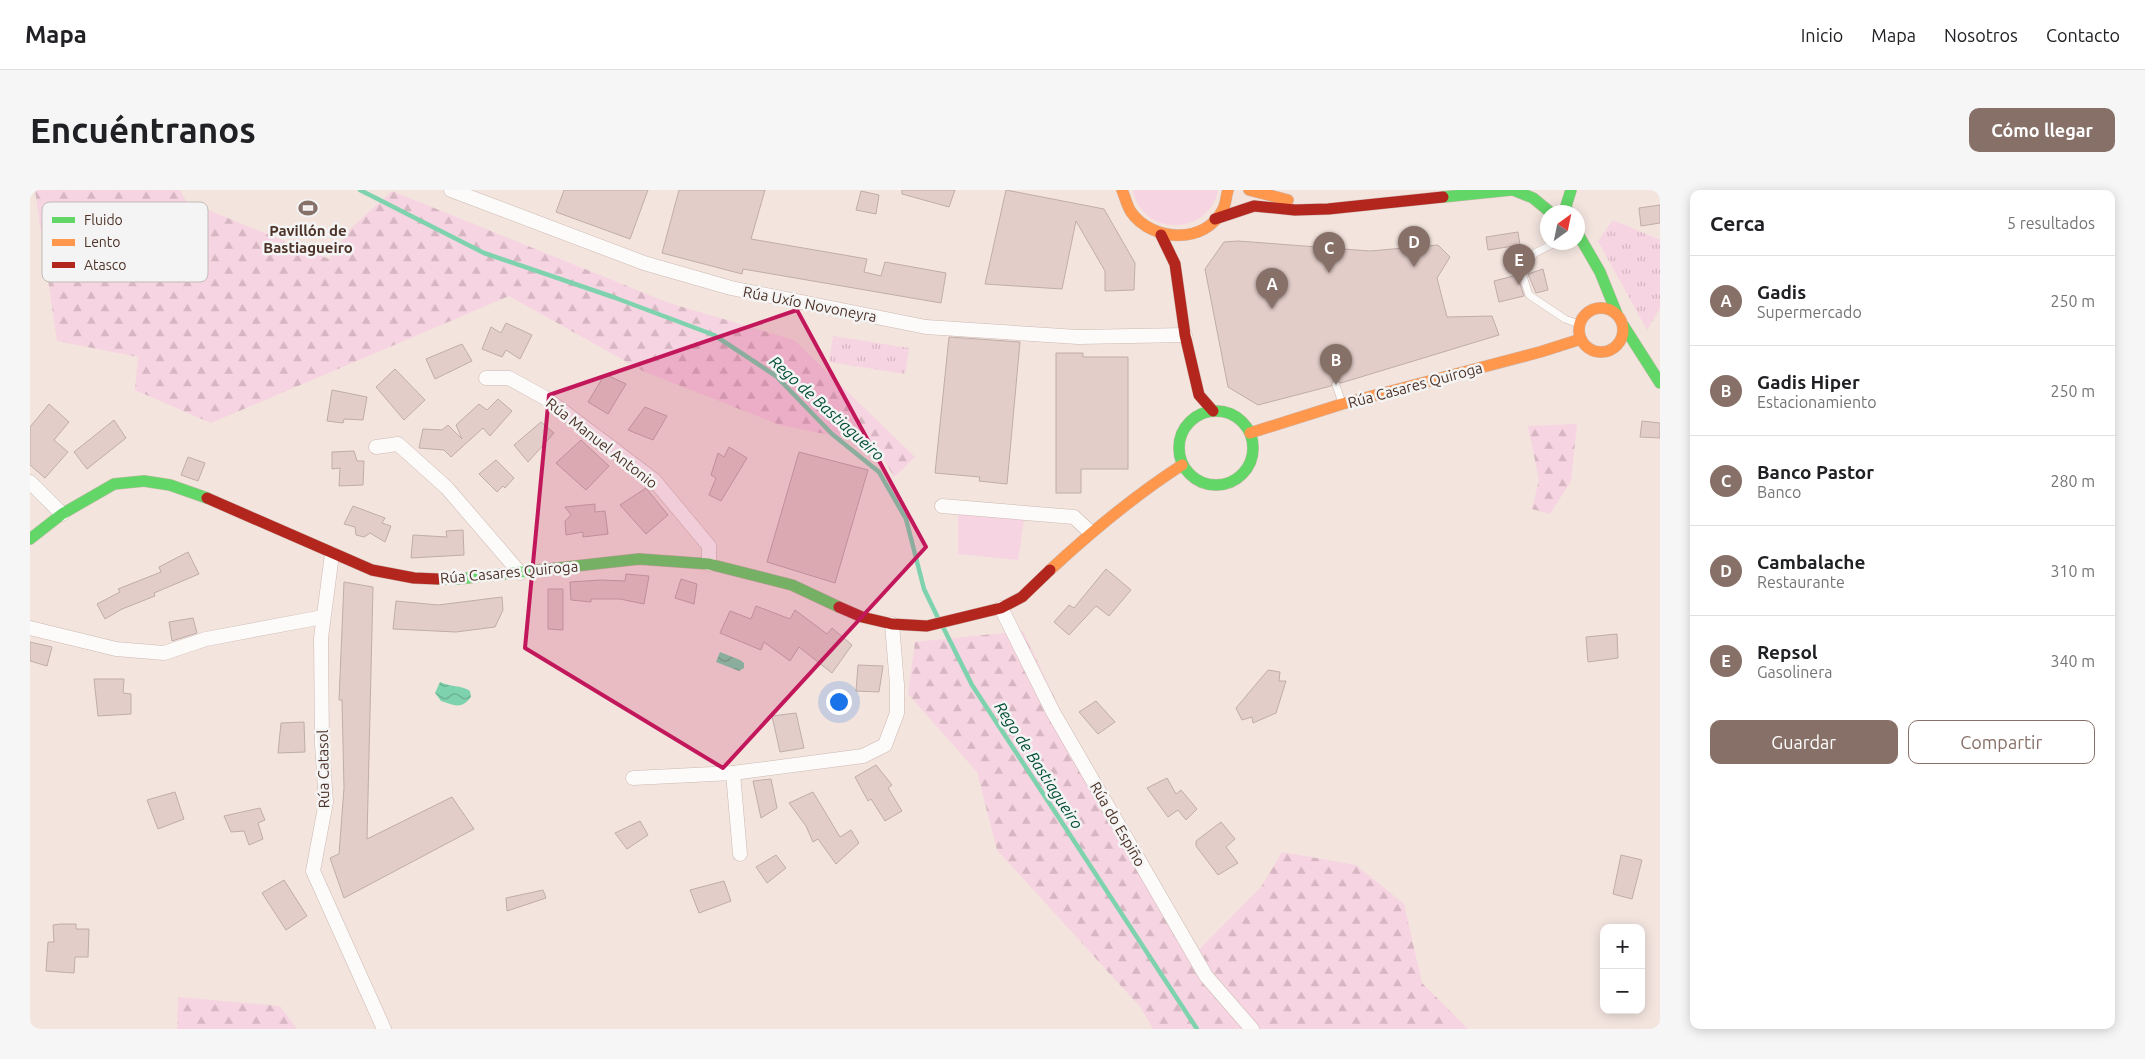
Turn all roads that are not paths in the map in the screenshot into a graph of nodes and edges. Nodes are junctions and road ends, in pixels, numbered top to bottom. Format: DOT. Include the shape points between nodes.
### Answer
graph roads {
  1 [pos="451,190"];
  2 [pos="1122,190"];
  3 [pos="1228,190"];
  4 [pos="1249,190"];
  5 [pos="1512,190"];
  6 [pos="1571,190"];
  7 [pos="1542,205"];
  8 [pos="1566,205"];
  9 [pos="1328,209"];
  10 [pos="1214,220"];
  11 [pos="1161,235"];
  12 [pos="1188,242"];
  13 [pos="1585,246"];
  14 [pos="1541,250"];
  15 [pos="1577,250"];
  16 [pos="1176,264"];
  17 [pos="1595,299"];
  18 [pos="1617,314"];
  19 [pos="1579,324"];
  20 [pos="1623,325"];
  21 [pos="1185,334"];
  22 [pos="1581,339"];
  23 [pos="1615,347"];
  24 [pos="1644,359"];
  25 [pos="486,378"];
  26 [pos="1660,383"];
  27 [pos="1336,384"];
  28 [pos="1199,395"];
  29 [pos="1342,404"];
  30 [pos="1213,411"];
  31 [pos="1193,418"];
  32 [pos="1250,433"];
  33 [pos="376,447"];
  34 [pos="1182,465"];
  35 [pos="30,482"];
  36 [pos="942,506"];
  37 [pos="62,514"];
  38 [pos="1090,532"];
  39 [pos="30,539"];
  40 [pos="332,554"];
  41 [pos="709,564"];
  42 [pos="520,573"];
  43 [pos="1001,608"];
  44 [pos="323,617"];
  45 [pos="892,624"];
  46 [pos="30,628"];
  47 [pos="733,773"];
  48 [pos="633,778"];
  49 [pos="740,854"];
  50 [pos="384,1029"];
  51 [pos="1252,1029"];
  1 -- 21 [label="street, Rúa Uxío Novoneyra" via="653,266 731,288 926,327 1078,337"];
  2 -- 11 [label="street" via="1133,217"];
  3 -- 10 [label="street" via="1223,208"];
  4 -- 9 [label="street"];
  5 -- 7 [label="street"];
  5 -- 9 [label="street"];
  6 -- 8 [label="street"];
  9 -- 10 [label="street" via="1254,206"];
  10 -- 12 [label="street"];
  11 -- 12 [label="street"];
  11 -- 16 [label="street"];
  12 -- 16 [label="street"];
  13 -- 18 [label="street" via="1612,295"];
  14 -- 19 [label="lane" via="1535,253 1522,272 1529,295 1564,319"];
  15 -- 17 [label="street" via="1592,276"];
  16 -- 21 [label="street"];
  17 -- 18 [label="street"];
  17 -- 19 [label="street"];
  18 -- 20 [label="street"];
  19 -- 22 [label="street"];
  20 -- 23 [label="street" via="1622,336"];
  20 -- 24 [label="street"];
  21 -- 28 [label="street"];
  22 -- 23 [label="street" via="1592,350 1608,351"];
  22 -- 29 [label="street, Rúa Casares Quiroga"];
  23 -- 24 [label="street"];
  24 -- 26 [label="street"];
  25 -- 41 [label="street, Rúa Manuel Antonio" via="509,378 547,399 654,480 709,546"];
  27 -- 29 [label="lane"];
  28 -- 30 [label="street"];
  28 -- 31 [label="street"];
  29 -- 32 [label="street, Rúa Casares Quiroga"];
  30 -- 31 [label="street"];
  30 -- 32 [label="street" via="1235,416"];
  31 -- 34 [label="street" via="1179,439"];
  32 -- 34 [label="street" via="1253,444 1251,461 1242,476 1232,482 1215,486 1198,482"];
  33 -- 42 [label="street" via="398,444 405,450 447,488"];
  34 -- 38 [label="street, Rúa Casares Quiroga" via="1146,488"];
  35 -- 37 [label="street"];
  36 -- 38 [label="street" via="1074,517"];
  37 -- 39 [label="street, Rúa Casares Quiroga"];
  37 -- 40 [label="street, Rúa Casares Quiroga" via="114,484 144,481 170,485 225,505"];
  38 -- 43 [label="street, Rúa Casares Quiroga" via="1022,597"];
  40 -- 42 [label="street, Rúa Casares Quiroga" via="372,570 414,578 458,579"];
  40 -- 44 [label="street, Rúa Catasol"];
  41 -- 42 [label="street, Rúa Casares Quiroga" via="639,559"];
  41 -- 45 [label="street, Rúa Casares Quiroga" via="792,585 862,617"];
  43 -- 45 [label="street, Rúa Casares Quiroga" via="927,626"];
  43 -- 51 [label="street, Rúa do Espiño" via="1053,712 1206,976"];
  44 -- 46 [label="street" via="206,639 164,653 116,649"];
  44 -- 50 [label="street, Rúa Catasol" via="322,744 326,802 313,871"];
  45 -- 47 [label="street" via="897,713 884,744 863,756"];
  47 -- 48 [label="street"];
  47 -- 49 [label="street"];
}
